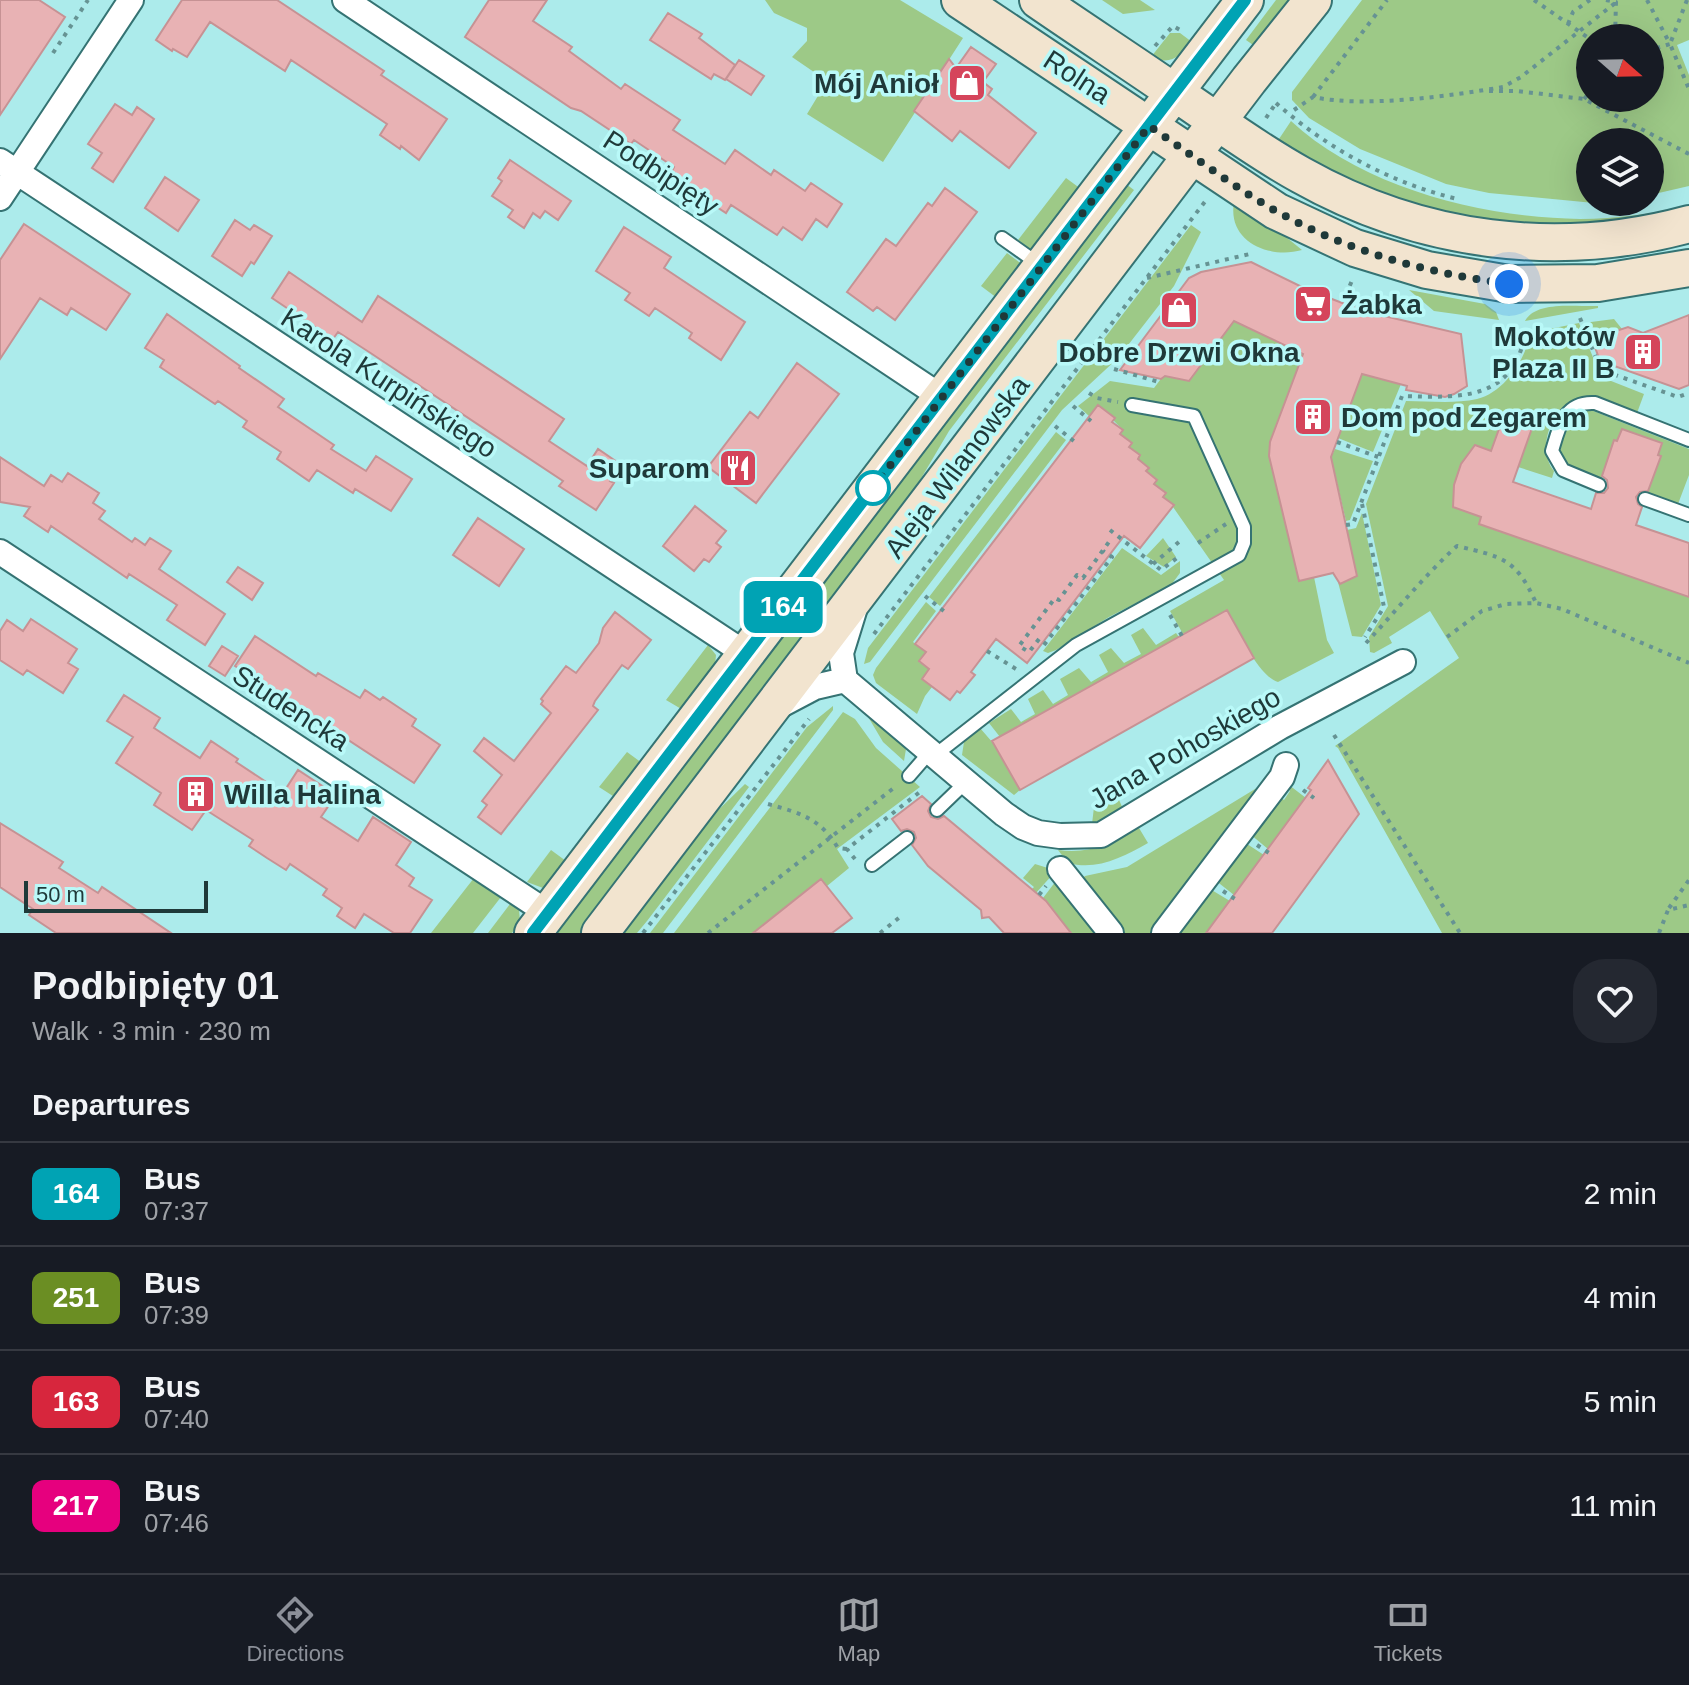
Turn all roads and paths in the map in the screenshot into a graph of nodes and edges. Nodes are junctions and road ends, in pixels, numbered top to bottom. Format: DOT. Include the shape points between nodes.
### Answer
graph roads {
  1 [pos="88,0"];
  2 [pos="131,0"];
  3 [pos="345,0"];
  4 [pos="960,0"];
  5 [pos="1038,0"];
  6 [pos="1245,0"];
  7 [pos="1313,0"];
  8 [pos="1387,0"];
  9 [pos="1534,0"];
  10 [pos="1590,0"];
  11 [pos="1606,0"];
  12 [pos="1647,0"];
  13 [pos="1687,0"];
  14 [pos="1618,1"];
  15 [pos="1568,24"];
  16 [pos="1589,24"];
  17 [pos="1616,24"];
  18 [pos="1576,30"];
  19 [pos="1576,34"];
  20 [pos="1188,35"];
  21 [pos="1670,44"];
  22 [pos="1664,46"];
  23 [pos="1153,48"];
  24 [pos="53,53"];
  25 [pos="1689,89"];
  26 [pos="1475,91"];
  27 [pos="1174,92"];
  28 [pos="1269,96"];
  29 [pos="1313,97"];
  30 [pos="1576,98"];
  31 [pos="1276,103"];
  32 [pos="1294,110"];
  33 [pos="1609,112"];
  34 [pos="1219,122"];
  35 [pos="1149,126"];
  36 [pos="1260,126"];
  37 [pos="1689,154"];
  38 [pos="1194,156"];
  39 [pos="8,167"];
  40 [pos="1212,194"];
  41 [pos="0,198"];
  42 [pos="1465,201"];
  43 [pos="1191,202"];
  44 [pos="1199,209"];
  45 [pos="1689,224"];
  46 [pos="1002,238"];
  47 [pos="1254,253"];
  48 [pos="1042,266"];
  49 [pos="1689,268"];
  50 [pos="1145,278"];
  51 [pos="1353,278"];
  52 [pos="1346,295"];
  53 [pos="1580,318"];
  54 [pos="1526,328"];
  55 [pos="1114,369"];
  56 [pos="1159,382"];
  57 [pos="1089,393"];
  58 [pos="1689,393"];
  59 [pos="943,398"];
  60 [pos="1132,405"];
  61 [pos="1073,406"];
  62 [pos="1091,421"];
  63 [pos="1055,426"];
  64 [pos="1689,440"];
  65 [pos="1075,442"];
  66 [pos="1337,442"];
  67 [pos="1378,457"];
  68 [pos="1599,485"];
  69 [pos="1645,499"];
  70 [pos="1362,504"];
  71 [pos="1689,515"];
  72 [pos="1230,521"];
  73 [pos="1346,525"];
  74 [pos="1110,530"];
  75 [pos="1111,539"];
  76 [pos="1180,541"];
  77 [pos="1198,543"];
  78 [pos="1103,551"];
  79 [pos="0,552"];
  80 [pos="1177,558"];
  81 [pos="1153,564"];
  82 [pos="858,595"];
  83 [pos="925,596"];
  84 [pos="1536,603"];
  85 [pos="945,612"];
  86 [pos="1168,613"];
  87 [pos="1182,636"];
  88 [pos="1447,637"];
  89 [pos="1039,639"];
  90 [pos="869,640"];
  91 [pos="1040,650"];
  92 [pos="987,651"];
  93 [pos="746,654"];
  94 [pos="1403,662"];
  95 [pos="1689,663"];
  96 [pos="1022,673"];
  97 [pos="845,680"];
  98 [pos="770,711"];
  99 [pos="815,712"];
  100 [pos="1334,735"];
  101 [pos="932,754"];
  102 [pos="1286,765"];
  103 [pos="909,776"];
  104 [pos="966,782"];
  105 [pos="925,786"];
  106 [pos="768,804"];
  107 [pos="937,810"];
  108 [pos="907,838"];
  109 [pos="832,839"];
  110 [pos="847,849"];
  111 [pos="856,860"];
  112 [pos="872,865"];
  113 [pos="1060,869"];
  114 [pos="1689,880"];
  115 [pos="1689,905"];
  116 [pos="1668,910"];
  117 [pos="900,917"];
  118 [pos="541,923"];
  119 [pos="600,933"];
  120 [pos="643,933"];
  121 [pos="708,933"];
  122 [pos="880,933"];
  123 [pos="1111,933"];
  124 [pos="1164,933"];
  125 [pos="1460,933"];
  126 [pos="1659,933"];
  1 -- 24 [label="path"];
  2 -- 39 [label="street"];
  3 -- 59 [label="street, Podbipięty"];
  4 -- 35 [label="main road, Rolna"];
  5 -- 27 [label="main road, Rolna"];
  6 -- 27 [label="main road, Aleja Wilanowska"];
  7 -- 34 [label="main road, Aleja Wilanowska"];
  8 -- 29 [label="path"];
  9 -- 15 [label="path"];
  10 -- 15 [label="path" via="1573,12"];
  11 -- 14 [label="path"];
  12 -- 21 [label="path"];
  13 -- 21 [label="path"];
  14 -- 16 [label="path"];
  14 -- 17 [label="path"];
  15 -- 18 [label="path"];
  19 -- 26 [label="path" via="1521,77 1503,87"];
  20 -- 23 [label="path" via="1173,26"];
  21 -- 22 [label="path"];
  21 -- 25 [label="path"];
  26 -- 29 [label="path" via="1362,101"];
  26 -- 30 [label="path"];
  27 -- 34 [label="main road, Rolna"];
  27 -- 35 [label="main road, Aleja Wilanowska"];
  28 -- 31 [label="path"];
  29 -- 32 [label="path"];
  31 -- 36 [label="path"];
  31 -- 42 [label="path" via="1348,157"];
  33 -- 37 [label="path"];
  34 -- 38 [label="main road, Aleja Wilanowska"];
  34 -- 45 [label="main road, Rolna" via="1329,190 1393,217 1467,235 1584,242"];
  35 -- 38 [label="main road, Rolna"];
  35 -- 48 [label="main road, Aleja Wilanowska"];
  38 -- 49 [label="main road, Rolna" via="1314,230 1427,270 1509,284 1554,285"];
  38 -- 82 [label="main road, Aleja Wilanowska"];
  39 -- 41 [label="street"];
  39 -- 93 [label="street, Karola Kurpińskiego"];
  40 -- 44 [label="path"];
  43 -- 44 [label="path"];
  44 -- 50 [label="path"];
  46 -- 48 [label="lane"];
  47 -- 50 [label="path"];
  48 -- 59 [label="main road, Aleja Wilanowska"];
  50 -- 90 [label="path"];
  51 -- 52 [label="path"];
  53 -- 58 [label="path" via="1601,370 1678,397"];
  54 -- 67 [label="path" via="1514,366 1489,389 1459,398 1402,396"];
  55 -- 56 [label="path"];
  57 -- 60 [label="path"];
  59 -- 93 [label="main road, Aleja Wilanowska"];
  60 -- 101 [label="lane" via="1194,416 1244,527 1239,555 1076,645"];
  61 -- 62 [label="path"];
  63 -- 65 [label="path"];
  64 -- 68 [label="lane" via="1595,403 1579,404 1565,415 1552,451 1563,470"];
  66 -- 67 [label="path"];
  67 -- 70 [label="path"];
  69 -- 71 [label="lane"];
  70 -- 73 [label="path" via="1353,524"];
  70 -- 84 [label="path" via="1384,607 1366,640 1457,546 1509,561 1526,579"];
  72 -- 77 [label="path"];
  74 -- 81 [label="path"];
  75 -- 78 [label="path"];
  76 -- 81 [label="path"];
  78 -- 89 [label="path" via="1083,578 1077,575 1059,600 1055,598 1019,646 1029,652"];
  78 -- 91 [label="path" via="1112,557"];
  79 -- 118 [label="street, Studencka"];
  80 -- 81 [label="path" via="1161,570"];
  82 -- 97 [label="street" via="841,653"];
  82 -- 98 [label="main road, Aleja Wilanowska"];
  83 -- 85 [label="path"];
  84 -- 88 [label="path" via="1482,611"];
  84 -- 95 [label="path"];
  86 -- 87 [label="path"];
  92 -- 96 [label="path"];
  93 -- 118 [label="main road, Aleja Wilanowska"];
  94 -- 104 [label="street, Jana Pohoskiego" via="1280,727 1101,835 1038,833 1004,814"];
  97 -- 98 [label="street" via="815,687"];
  97 -- 101 [label="street, Jana Pohoskiego"];
  98 -- 119 [label="main road, Aleja Wilanowska"];
  99 -- 120 [label="path"];
  100 -- 125 [label="path"];
  101 -- 103 [label="lane"];
  101 -- 104 [label="street, Jana Pohoskiego"];
  102 -- 124 [label="street"];
  103 -- 109 [label="path"];
  104 -- 107 [label="lane"];
  105 -- 110 [label="path"];
  106 -- 109 [label="path" via="806,815"];
  108 -- 112 [label="lane"];
  109 -- 110 [label="path" via="838,848"];
  109 -- 121 [label="path"];
  110 -- 111 [label="path"];
  113 -- 123 [label="street"];
  114 -- 116 [label="path"];
  115 -- 116 [label="path"];
  116 -- 126 [label="path"];
  117 -- 122 [label="path"];
}
